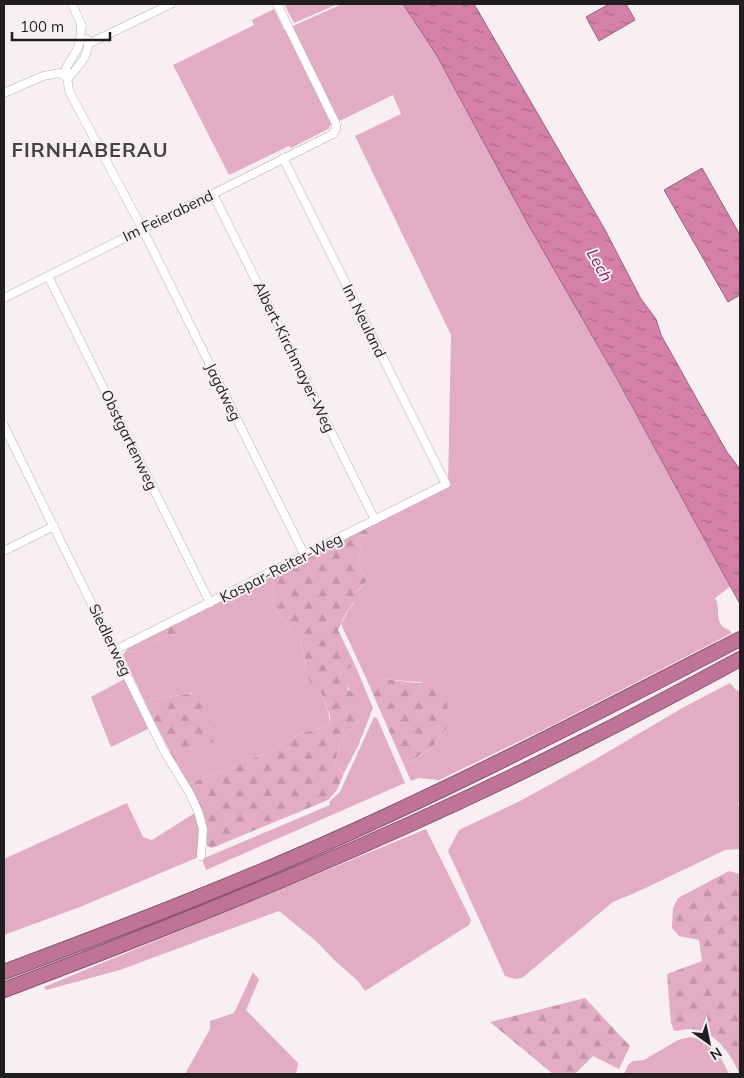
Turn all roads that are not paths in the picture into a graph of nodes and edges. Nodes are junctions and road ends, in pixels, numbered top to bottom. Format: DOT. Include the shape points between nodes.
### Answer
graph roads {
  1 [pos="72,4"];
  2 [pos="171,4"];
  3 [pos="277,4"];
  4 [pos="81,23"];
  5 [pos="88,44"];
  6 [pos="68,78"];
  7 [pos="4,92"];
  8 [pos="283,158"];
  9 [pos="213,194"];
  10 [pos="142,228"];
  11 [pos="48,276"];
  12 [pos="4,298"];
  13 [pos="5,430"];
  14 [pos="446,484"];
  15 [pos="375,520"];
  16 [pos="54,526"];
  17 [pos="4,551"];
  18 [pos="304,556"];
  19 [pos="210,603"];
  20 [pos="740,639"];
  21 [pos="115,650"];
  22 [pos="740,659"];
  23 [pos="201,856"];
  24 [pos="4,972"];
  25 [pos="4,990"];
  1 -- 4 [label="street"];
  2 -- 5 [label="street"];
  3 -- 8 [label="street, Im Feierabend" via="336,124 333,134"];
  4 -- 5 [label="street"];
  4 -- 6 [label="street" via="80,43 66,68"];
  5 -- 6 [label="street" via="81,64"];
  6 -- 7 [label="street" via="60,73 44,76"];
  6 -- 10 [label="street, Jagdweg" via="69,91"];
  8 -- 9 [label="street, Im Feierabend"];
  8 -- 14 [label="street, Im Neuland"];
  9 -- 10 [label="street, Im Feierabend"];
  9 -- 15 [label="street, Albert-Kirchmayer-Weg"];
  10 -- 11 [label="street, Im Feierabend"];
  10 -- 18 [label="street, Jagdweg"];
  11 -- 12 [label="street, Im Feierabend"];
  11 -- 19 [label="street, Obstgartenweg"];
  13 -- 16 [label="street, Siedlerweg"];
  14 -- 15 [label="street, Kaspar-Reiter-Weg"];
  15 -- 18 [label="street, Kaspar-Reiter-Weg"];
  16 -- 17 [label="street"];
  16 -- 21 [label="street, Siedlerweg"];
  18 -- 19 [label="street, Kaspar-Reiter-Weg"];
  19 -- 21 [label="street, Kaspar-Reiter-Weg"];
  20 -- 24 [label="highway" via="572,727 382,818 194,899"];
  21 -- 23 [label="street, Siedlerweg" via="164,751 195,802 203,829"];
  22 -- 25 [label="highway" via="582,742 387,834 202,914"];
}
